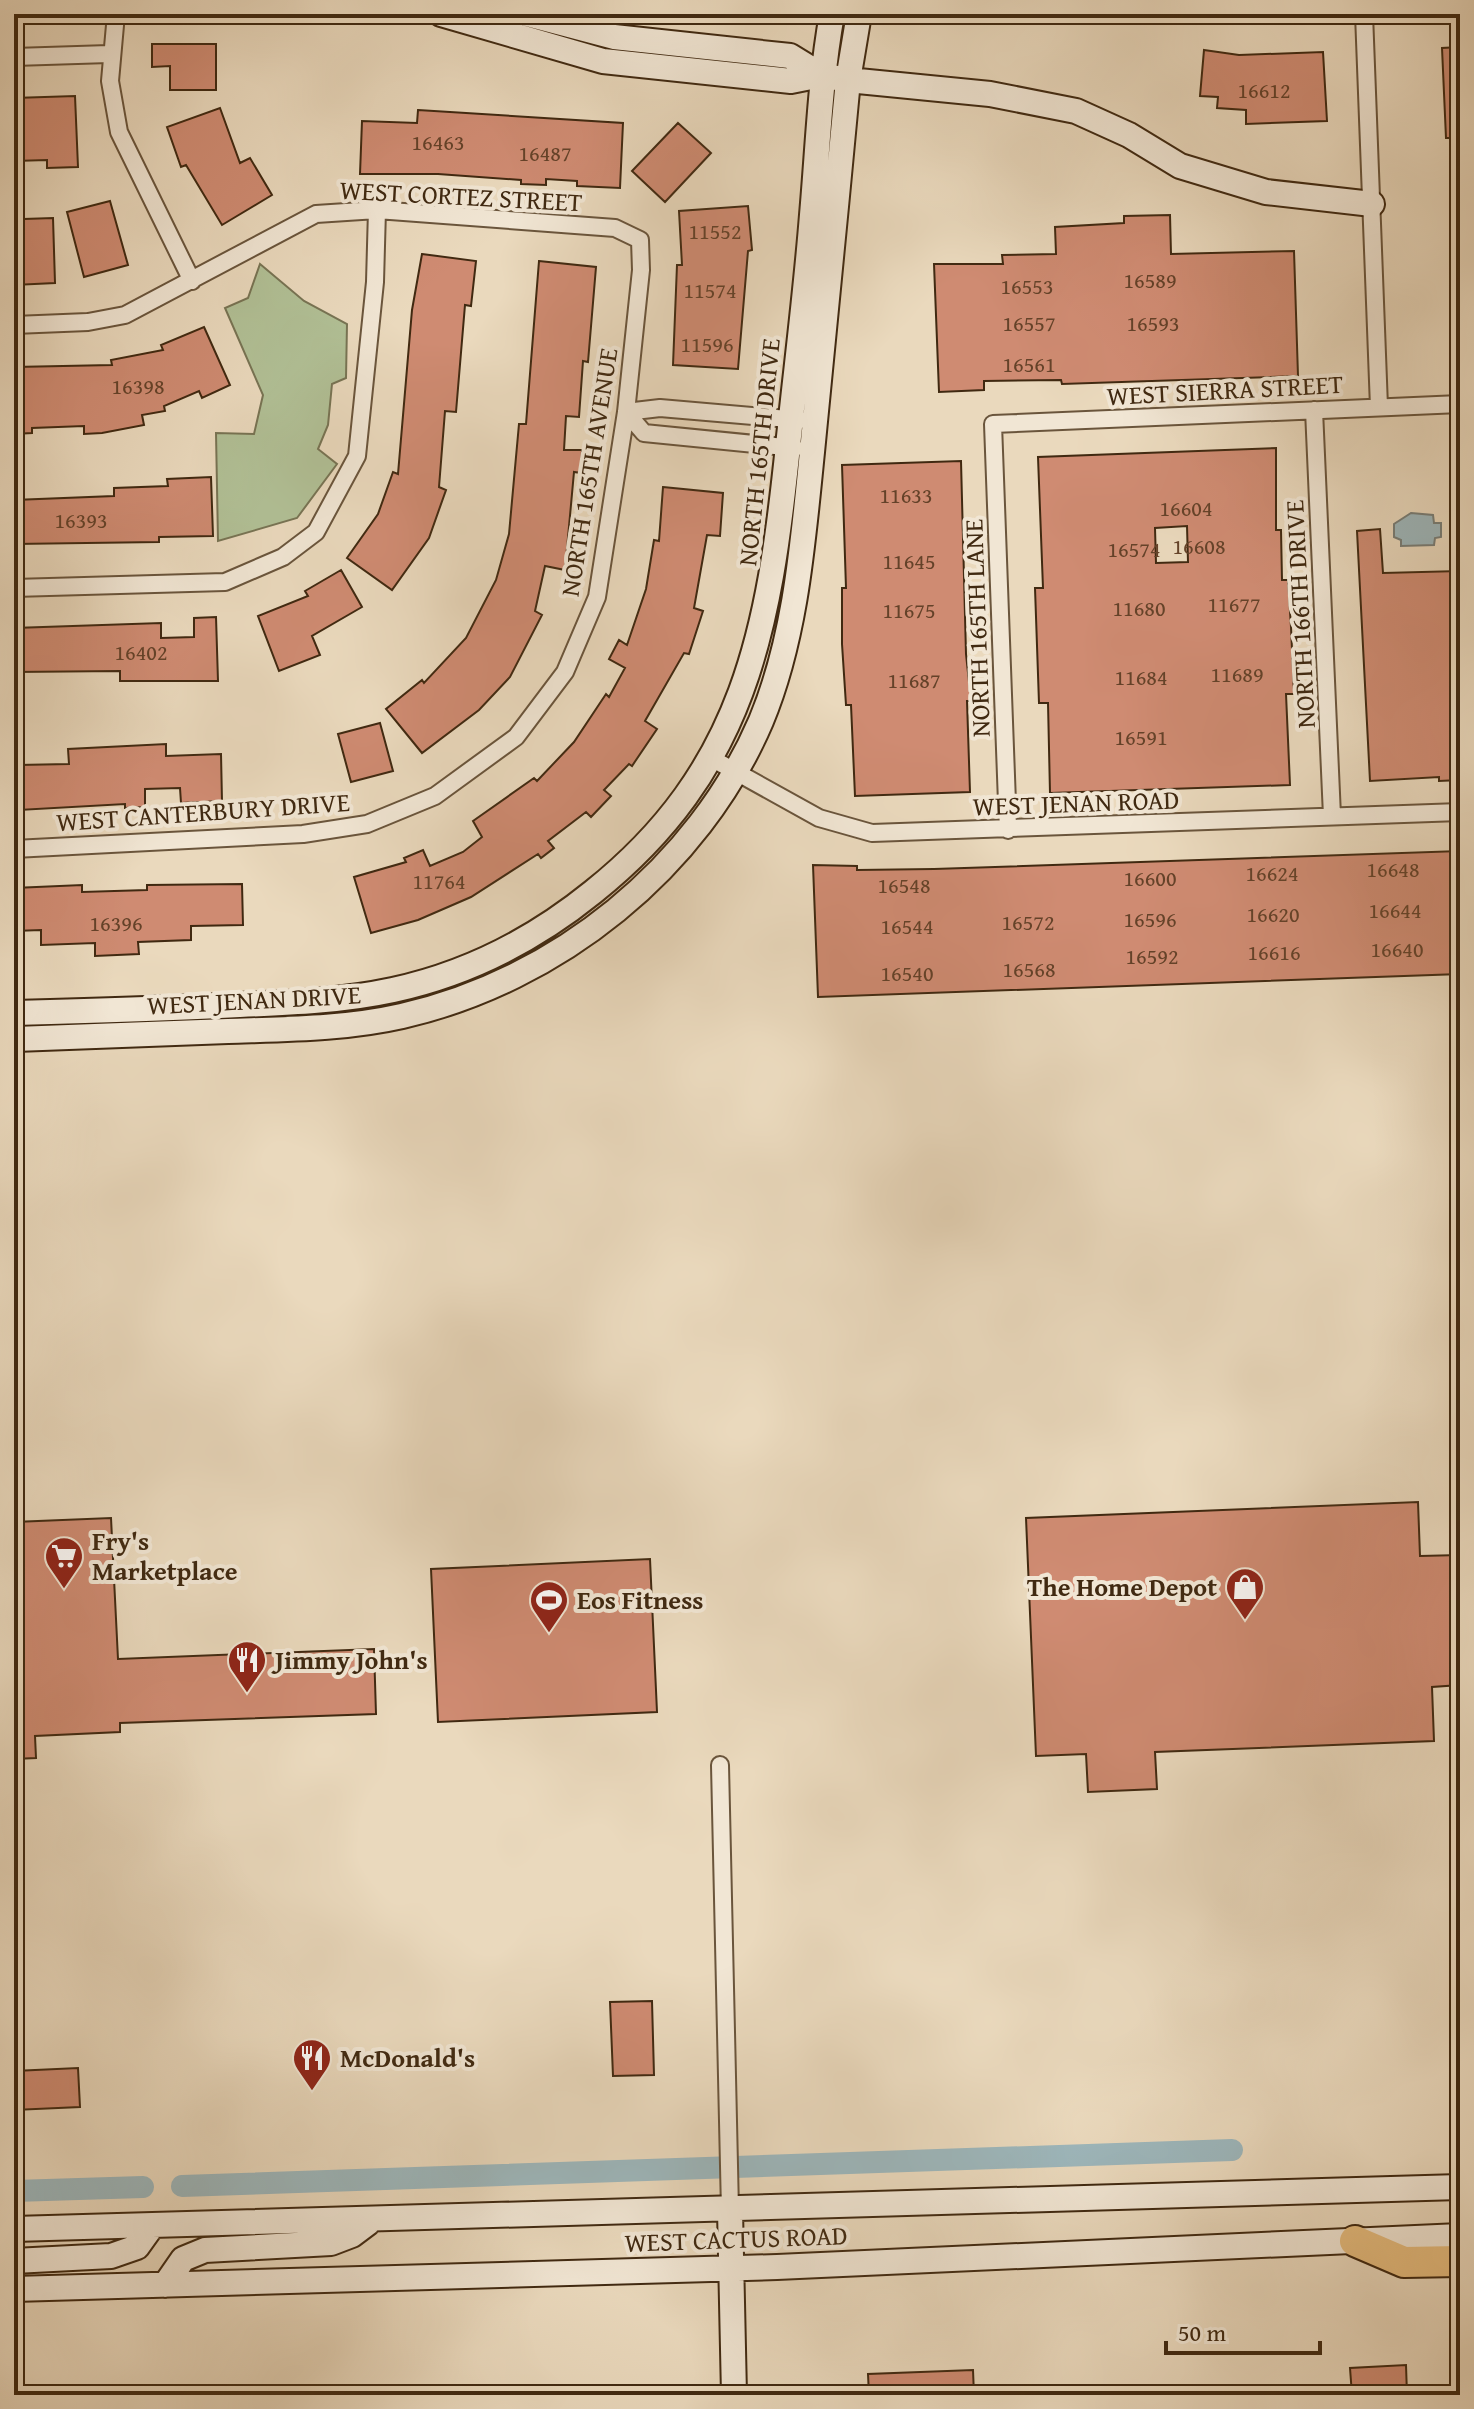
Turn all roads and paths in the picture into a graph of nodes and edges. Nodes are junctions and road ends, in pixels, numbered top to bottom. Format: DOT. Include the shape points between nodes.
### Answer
graph roads {
  1 [pos="116,14"];
  2 [pos="441,14"];
  3 [pos="527,14"];
  4 [pos="832,14"];
  5 [pos="859,14"];
  6 [pos="1364,14"];
  7 [pos="109,54"];
  8 [pos="14,57"];
  9 [pos="821,75"];
  10 [pos="848,80"];
  11 [pos="1372,204"];
  12 [pos="377,210"];
  13 [pos="640,240"];
  14 [pos="192,281"];
  15 [pos="14,325"];
  16 [pos="1460,404"];
  17 [pos="1379,407"];
  18 [pos="1314,410"];
  19 [pos="626,412"];
  20 [pos="803,421"];
  21 [pos="993,424"];
  22 [pos="800,449"];
  23 [pos="14,588"];
  24 [pos="516,737"];
  25 [pos="711,758"];
  26 [pos="734,771"];
  27 [pos="1460,812"];
  28 [pos="1332,816"];
  29 [pos="1008,830"];
  30 [pos="14,849"];
  31 [pos="632,859"];
  32 [pos="650,879"];
  33 [pos="14,1013"];
  34 [pos="14,1039"];
  35 [pos="720,1765"];
  36 [pos="1460,2187"];
  37 [pos="730,2210"];
  38 [pos="370,2221"];
  39 [pos="152,2226"];
  40 [pos="14,2229"];
  41 [pos="1460,2236"];
  42 [pos="1355,2241"];
  43 [pos="14,2261"];
  44 [pos="1460,2261"];
  45 [pos="731,2268"];
  46 [pos="165,2285"];
  47 [pos="14,2289"];
  48 [pos="734,2395"];
  1 -- 7 [label="street"];
  2 -- 9 [label="street" via="603,61 791,81"];
  3 -- 9 [label="street" via="614,37 790,56"];
  4 -- 9 [label="street, NORTH 165TH DRIVE"];
  5 -- 10 [label="street, NORTH 165TH DRIVE"];
  6 -- 11 [label="street"];
  7 -- 8 [label="street"];
  7 -- 14 [label="street" via="119,132"];
  9 -- 10 [label="street"];
  9 -- 20 [label="street, NORTH 165TH DRIVE"];
  10 -- 11 [label="street" via="990,94 1076,111 1180,166 1266,192"];
  10 -- 20 [label="street, NORTH 165TH DRIVE"];
  11 -- 17 [label="street"];
  12 -- 13 [label="street, WEST CORTEZ STREET" via="615,228"];
  12 -- 14 [label="street, WEST CORTEZ STREET" via="316,214"];
  12 -- 23 [label="street" via="357,456 316,532 283,557 225,582"];
  13 -- 19 [label="street, NORTH 165TH AVENUE"];
  14 -- 15 [label="street, WEST CORTEZ STREET" via="125,315"];
  16 -- 17 [label="street, WEST SIERRA STREET"];
  17 -- 18 [label="street, WEST SIERRA STREET"];
  18 -- 21 [label="street, WEST SIERRA STREET"];
  18 -- 28 [label="street, NORTH 166TH DRIVE"];
  19 -- 20 [label="street" via="660,408"];
  19 -- 22 [label="street" via="644,433"];
  19 -- 24 [label="street, NORTH 165TH AVENUE" via="597,597 565,672"];
  20 -- 22 [label="street, NORTH 165TH DRIVE"];
  21 -- 29 [label="street, NORTH 165TH LANE"];
  22 -- 25 [label="street, NORTH 165TH DRIVE" via="758,646"];
  22 -- 26 [label="street, NORTH 165TH DRIVE" via="799,564 783,650 761,721"];
  24 -- 30 [label="street, WEST CANTERBURY DRIVE" via="435,796 367,824 303,834"];
  25 -- 26 [label="street, WEST JENAN ROAD"];
  25 -- 31 [label="street, NORTH 165TH DRIVE" via="659,831"];
  26 -- 29 [label="street, WEST JENAN ROAD" via="819,818 872,833"];
  26 -- 32 [label="street, NORTH 165TH DRIVE" via="704,819"];
  27 -- 28 [label="street, WEST JENAN ROAD"];
  28 -- 29 [label="street, WEST JENAN ROAD"];
  31 -- 33 [label="street, WEST JENAN DRIVE" via="543,930 473,965 393,990 327,1001"];
  32 -- 34 [label="street, WEST JENAN DRIVE" via="597,926 529,967 449,1003 403,1016 321,1028"];
  35 -- 37 [label="street"];
  36 -- 37 [label="street, WEST CACTUS ROAD"];
  37 -- 38 [label="street, WEST CACTUS ROAD"];
  37 -- 45 [label="street"];
  38 -- 39 [label="street, WEST CACTUS ROAD"];
  38 -- 46 [label="street" via="331,2243 205,2250 183,2259"];
  39 -- 40 [label="street, WEST CACTUS ROAD"];
  39 -- 43 [label="street" via="137,2247 111,2256"];
  41 -- 42 [label="street, WEST CACTUS ROAD"];
  42 -- 44 [label="highway" via="1404,2262"];
  42 -- 45 [label="street, WEST CACTUS ROAD"];
  45 -- 46 [label="street, WEST CACTUS ROAD"];
  45 -- 48 [label="street"];
  46 -- 47 [label="street, WEST CACTUS ROAD"];
}
